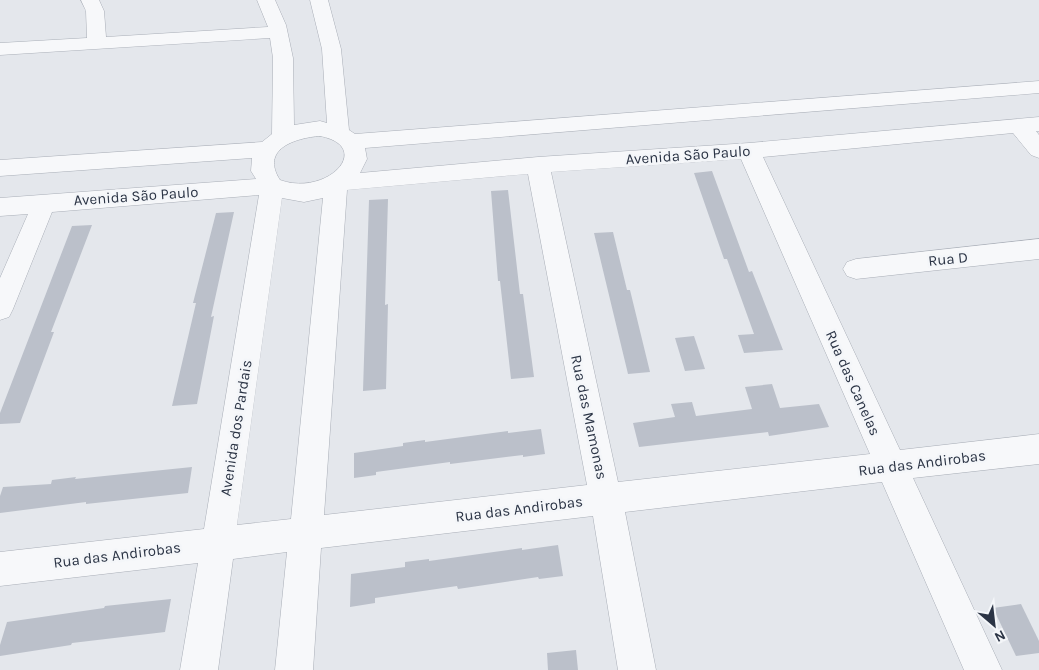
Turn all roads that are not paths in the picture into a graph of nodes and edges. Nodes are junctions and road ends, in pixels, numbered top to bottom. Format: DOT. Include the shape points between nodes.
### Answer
graph roads {
  1 [pos="90,0"];
  2 [pos="266,0"];
  3 [pos="318,0"];
  4 [pos="278,32"];
  5 [pos="97,43"];
  6 [pos="0,50"];
  7 [pos="1039,86"];
  8 [pos="1029,125"];
  9 [pos="344,137"];
  10 [pos="275,143"];
  11 [pos="749,150"];
  12 [pos="1039,150"];
  13 [pos="538,165"];
  14 [pos="0,168"];
  15 [pos="336,183"];
  16 [pos="272,186"];
  17 [pos="44,204"];
  18 [pos="0,207"];
  19 [pos="1039,249"];
  20 [pos="856,269"];
  21 [pos="0,309"];
  22 [pos="1039,450"];
  23 [pos="890,466"];
  24 [pos="606,499"];
  25 [pos="306,534"];
  26 [pos="218,544"];
  27 [pos="0,569"];
  28 [pos="199,670"];
  29 [pos="294,670"];
  30 [pos="637,670"];
  31 [pos="984,670"];
  1 -- 5 [label="street" via="96,11"];
  2 -- 4 [label="street"];
  3 -- 9 [label="street" via="328,25"];
  4 -- 5 [label="street"];
  4 -- 10 [label="street" via="283,58"];
  5 -- 6 [label="street"];
  7 -- 9 [label="street"];
  8 -- 11 [label="street, Avenida São Paulo"];
  8 -- 12 [label="street"];
  9 -- 10 [label="street" via="325,129 311,128 296,131"];
  9 -- 15 [label="street" via="355,153 353,166"];
  10 -- 14 [label="street"];
  10 -- 16 [label="street" via="262,161 261,170"];
  11 -- 13 [label="street, Avenida São Paulo"];
  11 -- 23 [label="street, Rua das Canelas"];
  13 -- 15 [label="street, Avenida São Paulo"];
  13 -- 24 [label="street, Rua das Mamonas"];
  15 -- 16 [label="street" via="319,191 300,193"];
  15 -- 25 [label="street"];
  16 -- 17 [label="street, Avenida São Paulo"];
  16 -- 26 [label="street, Avenida dos Pardais"];
  17 -- 18 [label="street, Avenida São Paulo"];
  17 -- 21 [label="street"];
  19 -- 20 [label="street, Rua D"];
  22 -- 23 [label="street, Rua das Andirobas"];
  23 -- 24 [label="street, Rua das Andirobas"];
  23 -- 31 [label="street, Rua das Canelas"];
  24 -- 25 [label="street, Rua das Andirobas"];
  24 -- 30 [label="street, Rua das Mamonas"];
  25 -- 26 [label="street, Rua das Andirobas"];
  25 -- 29 [label="street"];
  26 -- 27 [label="street, Rua das Andirobas"];
  26 -- 28 [label="street, Avenida dos Pardais"];
}
